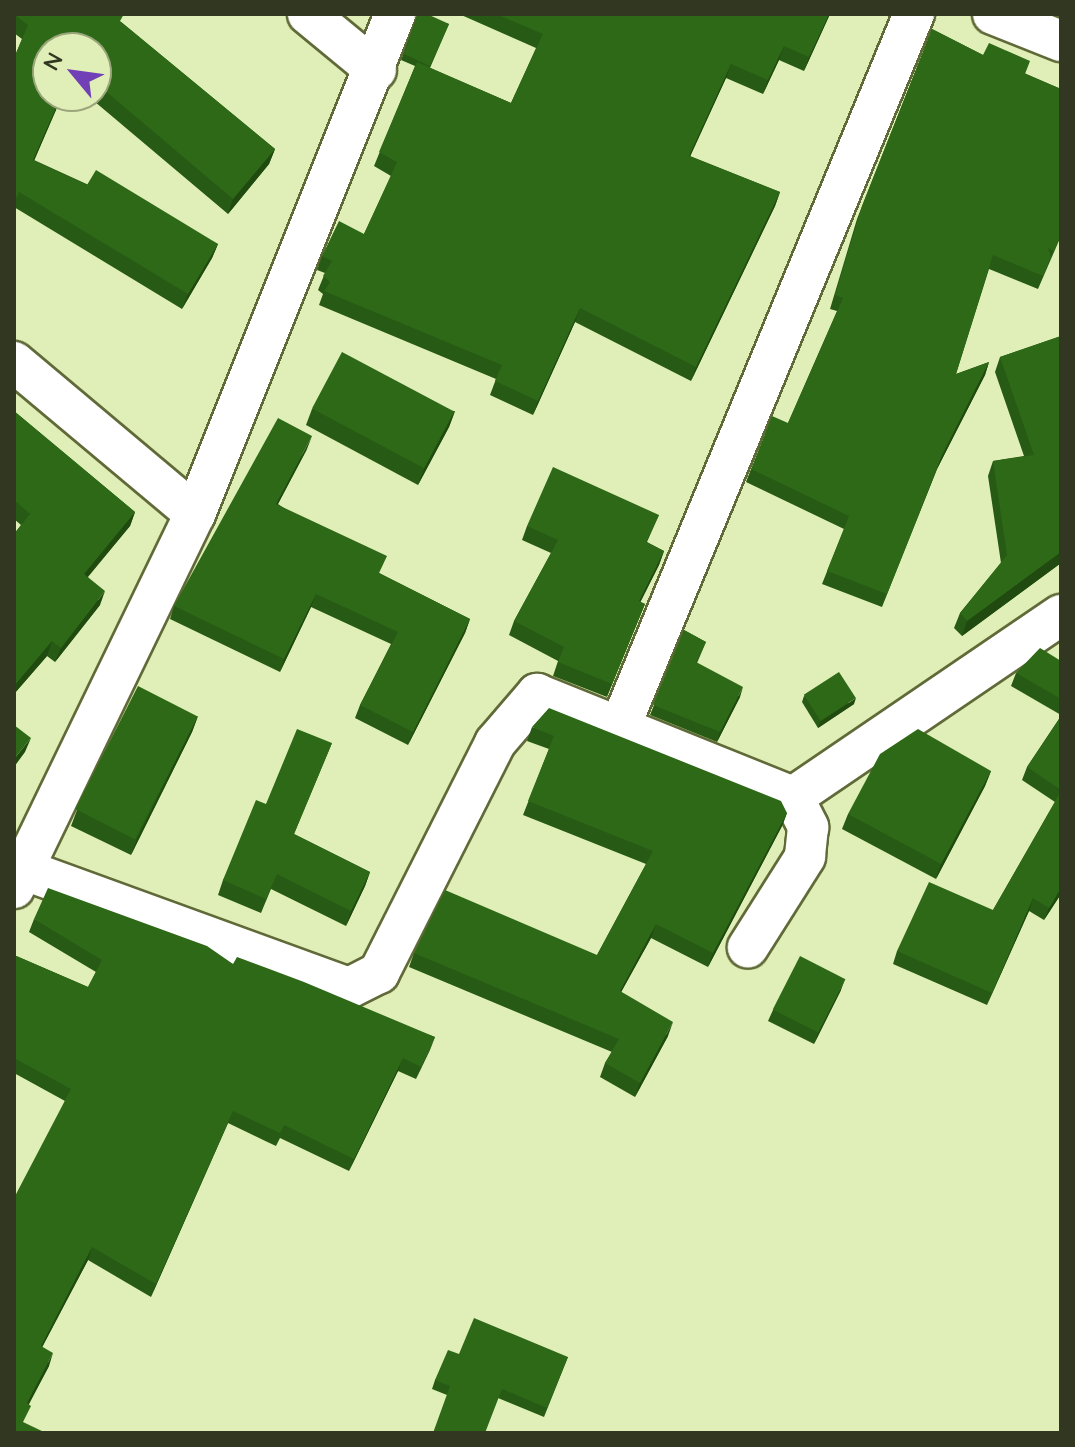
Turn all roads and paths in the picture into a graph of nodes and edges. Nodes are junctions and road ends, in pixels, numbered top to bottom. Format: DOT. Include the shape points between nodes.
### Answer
graph roads {
  1 [pos="308,14"];
  2 [pos="395,14"];
  3 [pos="914,14"];
  4 [pos="993,14"];
  5 [pos="1061,41"];
  6 [pos="376,70"];
  7 [pos="14,362"];
  8 [pos="195,514"];
  9 [pos="1061,615"];
  10 [pos="621,724"];
  11 [pos="793,797"];
  12 [pos="18,878"];
  13 [pos="748,947"];
  1 -- 6 [label="street"];
  2 -- 6 [label="street"];
  3 -- 10 [label="street"];
  4 -- 5 [label="street"];
  6 -- 8 [label="street"];
  7 -- 8 [label="street"];
  8 -- 12 [label="street"];
  9 -- 11 [label="street"];
  10 -- 11 [label="street"];
  10 -- 12 [label="street" via="537,694 495,743 379,973 349,988"];
  11 -- 13 [label="street" via="808,827 805,857"];
}
